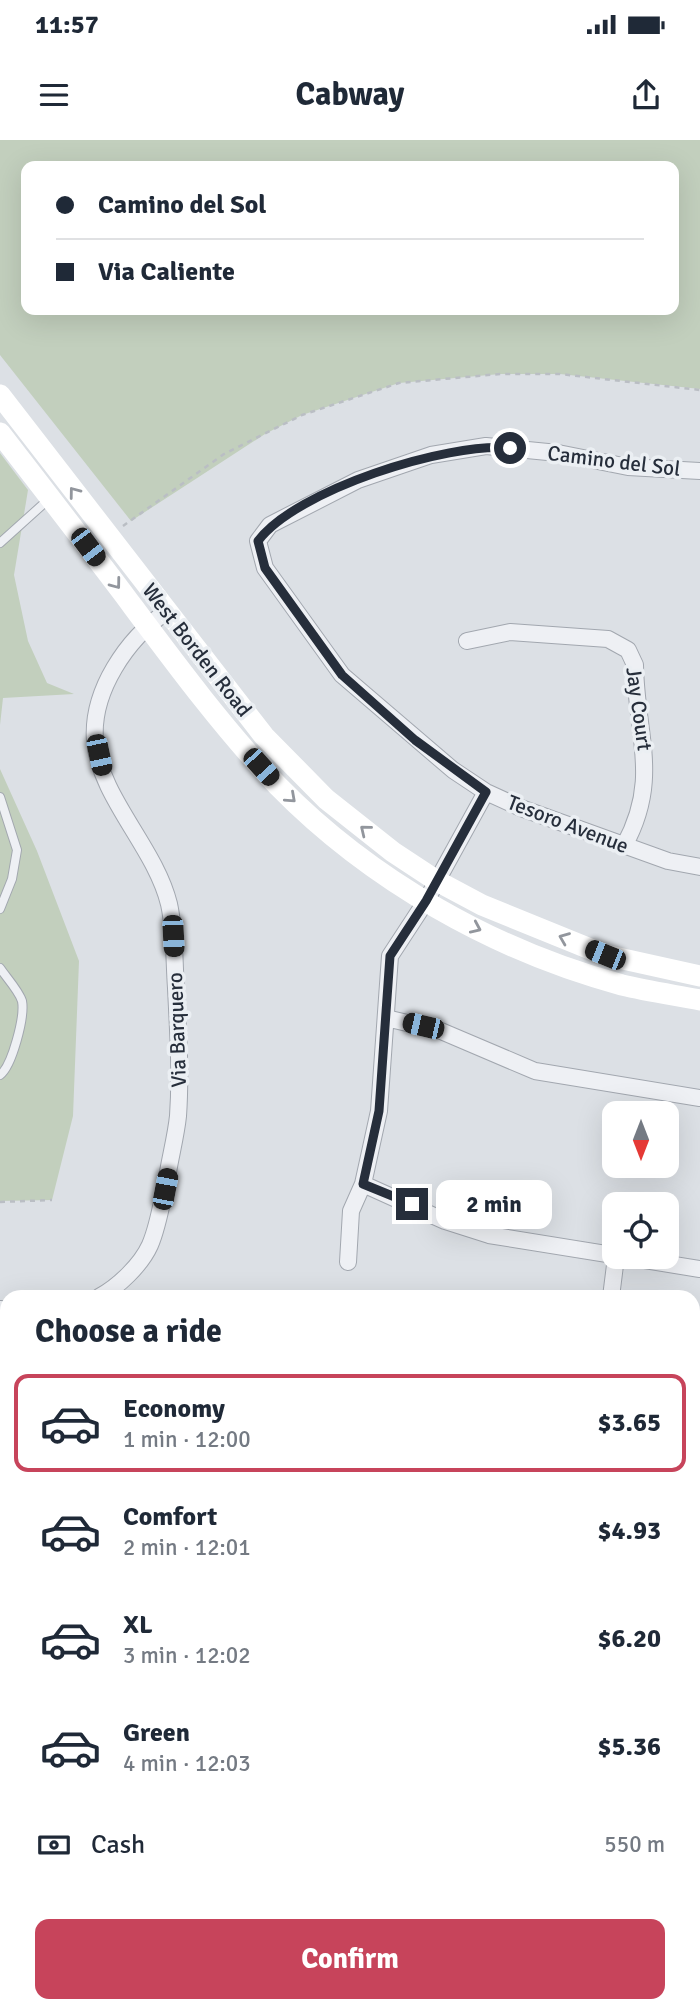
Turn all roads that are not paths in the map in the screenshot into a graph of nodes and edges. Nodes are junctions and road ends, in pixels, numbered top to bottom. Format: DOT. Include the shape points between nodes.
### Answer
graph roads {
  1 [pos="0,395"];
  2 [pos="0,433"];
  3 [pos="700,471"];
  4 [pos="50,498"];
  5 [pos="258,541"];
  6 [pos="0,543"];
  7 [pos="166,612"];
  8 [pos="147,625"];
  9 [pos="467,641"];
  10 [pos="486,792"];
  11 [pos="0,797"];
  12 [pos="624,846"];
  13 [pos="700,867"];
  14 [pos="437,881"];
  15 [pos="426,901"];
  16 [pos="0,909"];
  17 [pos="0,968"];
  18 [pos="700,976"];
  19 [pos="700,1000"];
  20 [pos="386,1018"];
  21 [pos="0,1075"];
  22 [pos="700,1098"];
  23 [pos="363,1184"];
  24 [pos="602,1255"];
  25 [pos="348,1262"];
  26 [pos="679,1266"];
  27 [pos="614,1269"];
  28 [pos="700,1269"];
  29 [pos="112,1290"];
  30 [pos="612,1290"];
  7 -- 1 [label="main road, West Borden Road, one-way"];
  2 -- 4 [label="main road, West Borden Road"];
  3 -- 5 [label="street, Camino del Sol" via="628,467 558,453 486,446 431,455 358,480 270,525"];
  4 -- 6 [label="lane"];
  4 -- 8 [label="main road, West Borden Road, one-way"];
  5 -- 10 [label="street, Tesoro Avenue" via="265,568 342,675 415,740"];
  7 -- 8 [label="street, Via Barquero"];
  14 -- 7 [label="main road, West Borden Road, one-way" via="326,799 264,736"];
  8 -- 15 [label="main road, West Borden Road, one-way" via="225,727 279,787 332,834"];
  8 -- 29 [label="street, Via Barquero" via="120,661 98,703 95,740 102,771 158,872 169,904 179,1097 160,1212 149,1246"];
  9 -- 12 [label="street, Jay Court" via="510,632 608,639 628,650 635,665 647,770 639,820"];
  10 -- 12 [label="street, Tesoro Avenue"];
  10 -- 14 [label="street"];
  11 -- 16 [label="lane" via="18,850"];
  12 -- 13 [label="street, Tesoro Avenue"];
  14 -- 15 [label="street"];
  18 -- 14 [label="main road, West Borden Road, one-way" via="605,955 482,905"];
  15 -- 19 [label="main road, West Borden Road, one-way" via="550,961 622,985"];
  15 -- 20 [label="street" via="390,956"];
  17 -- 21 [label="lane" via="22,1001 18,1037 7,1070"];
  20 -- 22 [label="street" via="441,1031 536,1072"];
  20 -- 23 [label="street" via="379,1111"];
  23 -- 24 [label="street" via="489,1235"];
  23 -- 25 [label="street" via="351,1212"];
  26 -- 28 [label="street"];
  27 -- 30 [label="street"];
}
